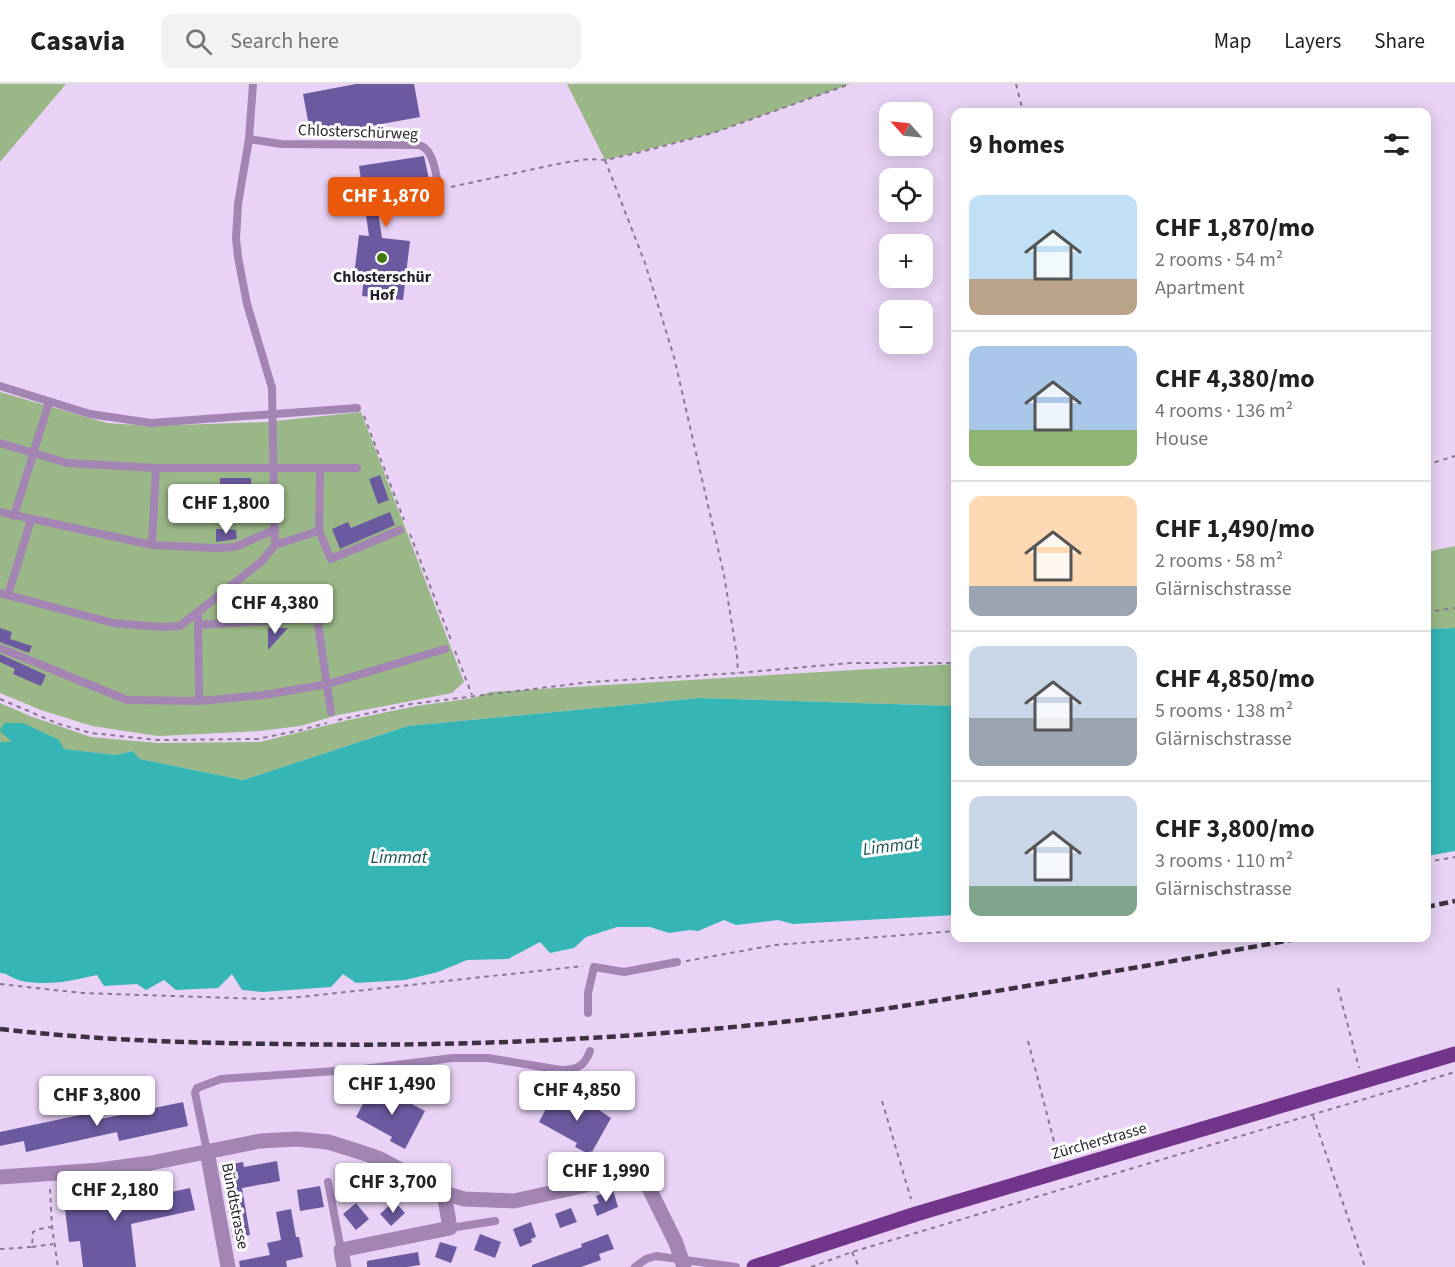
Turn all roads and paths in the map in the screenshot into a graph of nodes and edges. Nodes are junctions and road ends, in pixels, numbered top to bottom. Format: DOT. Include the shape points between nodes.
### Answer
graph roads {
  1 [pos="253,84"];
  2 [pos="850,84"];
  3 [pos="1016,84"];
  4 [pos="1022,108"];
  5 [pos="249,139"];
  6 [pos="605,160"];
  7 [pos="439,186"];
  8 [pos="0,386"];
  9 [pos="49,402"];
  10 [pos="357,408"];
  11 [pos="273,414"];
  12 [pos="0,443"];
  13 [pos="33,453"];
  14 [pos="1455,456"];
  15 [pos="1431,463"];
  16 [pos="156,468"];
  17 [pos="273,468"];
  18 [pos="320,468"];
  19 [pos="357,468"];
  20 [pos="0,512"];
  21 [pos="14,516"];
  22 [pos="31,520"];
  23 [pos="404,520"];
  24 [pos="274,530"];
  25 [pos="319,531"];
  26 [pos="404,531"];
  27 [pos="152,544"];
  28 [pos="275,545"];
  29 [pos="4,594"];
  30 [pos="1455,608"];
  31 [pos="1431,611"];
  32 [pos="198,612"];
  33 [pos="198,625"];
  34 [pos="451,640"];
  35 [pos="0,648"];
  36 [pos="445,649"];
  37 [pos="455,651"];
  38 [pos="951,663"];
  39 [pos="738,673"];
  40 [pos="328,684"];
  41 [pos="472,695"];
  42 [pos="0,699"];
  43 [pos="199,701"];
  44 [pos="331,712"];
  45 [pos="1455,857"];
  46 [pos="1431,861"];
  47 [pos="951,931"];
  48 [pos="677,962"];
  49 [pos="594,967"];
  50 [pos="0,984"];
  51 [pos="1338,988"];
  52 [pos="588,1013"];
  53 [pos="1028,1041"];
  54 [pos="590,1050"];
  55 [pos="1455,1054"];
  56 [pos="1455,1072"];
  57 [pos="1363,1082"];
  58 [pos="882,1101"];
  59 [pos="1312,1116"];
  60 [pos="207,1151"];
  61 [pos="1064,1170"];
  62 [pos="49,1173"];
  63 [pos="0,1178"];
  64 [pos="328,1182"];
  65 [pos="444,1192"];
  66 [pos="916,1214"];
  67 [pos="495,1221"];
  68 [pos="52,1227"];
  69 [pos="450,1228"];
  70 [pos="54,1244"];
  71 [pos="32,1247"];
  72 [pos="0,1249"];
  73 [pos="341,1250"];
  74 [pos="852,1252"];
  75 [pos="683,1263"];
  76 [pos="58,1267"];
  77 [pos="228,1267"];
  78 [pos="344,1267"];
  79 [pos="635,1267"];
  80 [pos="736,1267"];
  81 [pos="754,1267"];
  82 [pos="811,1267"];
  83 [pos="859,1267"];
  84 [pos="1365,1267"];
  1 -- 5 [label="lane"];
  2 -- 6 [label="path" via="713,133"];
  3 -- 4 [label="path"];
  5 -- 7 [label="lane, Chlosterschürweg" via="281,144 419,145 429,152"];
  5 -- 11 [label="lane" via="238,204 238,257 247,304 272,388"];
  6 -- 7 [label="path" via="572,161 451,187"];
  6 -- 39 [label="path" via="645,263 677,366 724,575"];
  8 -- 9 [label="lane"];
  9 -- 11 [label="lane" via="90,414 151,423"];
  9 -- 13 [label="lane"];
  10 -- 11 [label="lane"];
  10 -- 23 [label="path" via="362,411"];
  11 -- 17 [label="lane"];
  12 -- 13 [label="lane"];
  13 -- 16 [label="lane" via="67,463"];
  13 -- 21 [label="lane"];
  14 -- 15 [label="path"];
  16 -- 17 [label="lane"];
  16 -- 27 [label="lane"];
  17 -- 18 [label="lane"];
  17 -- 24 [label="lane"];
  18 -- 19 [label="lane"];
  18 -- 25 [label="lane"];
  20 -- 21 [label="lane"];
  21 -- 22 [label="lane"];
  22 -- 27 [label="lane"];
  22 -- 29 [label="lane"];
  24 -- 27 [label="lane" via="235,547"];
  24 -- 28 [label="lane"];
  25 -- 26 [label="lane" via="331,559"];
  25 -- 28 [label="lane"];
  26 -- 34 [label="path"];
  28 -- 32 [label="lane" via="262,561"];
  29 -- 32 [label="lane" via="113,623 180,626"];
  30 -- 31 [label="path"];
  32 -- 33 [label="lane"];
  33 -- 40 [label="lane" via="317,618"];
  33 -- 43 [label="lane"];
  35 -- 43 [label="lane" via="127,700"];
  36 -- 40 [label="lane"];
  37 -- 41 [label="path"];
  38 -- 39 [label="path" via="850,663"];
  39 -- 41 [label="path" via="590,682"];
  40 -- 43 [label="lane"];
  40 -- 44 [label="lane"];
  41 -- 42 [label="path" via="376,711 257,739 159,740 91,734"];
  45 -- 46 [label="path"];
  47 -- 48 [label="path" via="775,945"];
  48 -- 49 [label="lane" via="624,972"];
  49 -- 50 [label="path" via="264,999 82,993"];
  49 -- 52 [label="lane"];
  51 -- 57 [label="path"];
  53 -- 61 [label="path"];
  54 -- 60 [label="lane" via="582,1065 571,1070 453,1058 221,1079 197,1088 195,1093"];
  55 -- 57 [label="main road, Zürcherstrasse"];
  56 -- 59 [label="path"];
  57 -- 61 [label="main road, Zürcherstrasse"];
  58 -- 66 [label="path"];
  59 -- 74 [label="path"];
  59 -- 84 [label="path"];
  60 -- 62 [label="street" via="151,1163"];
  60 -- 65 [label="street" via="260,1141 328,1142 378,1158"];
  60 -- 77 [label="street, Bündtstrasse"];
  61 -- 66 [label="main road, Zürcherstrasse"];
  62 -- 63 [label="street"];
  62 -- 68 [label="path"];
  64 -- 73 [label="lane"];
  65 -- 69 [label="street"];
  65 -- 75 [label="street" via="464,1199 514,1201 639,1174"];
  66 -- 81 [label="main road, Zürcherstrasse"];
  67 -- 69 [label="lane"];
  68 -- 70 [label="path"];
  68 -- 71 [label="path" via="33,1232"];
  69 -- 73 [label="street"];
  70 -- 71 [label="path"];
  70 -- 76 [label="path"];
  71 -- 72 [label="path"];
  73 -- 78 [label="street"];
  74 -- 82 [label="path"];
  74 -- 83 [label="path"];
  75 -- 79 [label="lane" via="656,1256"];
  75 -- 80 [label="lane"];
}
